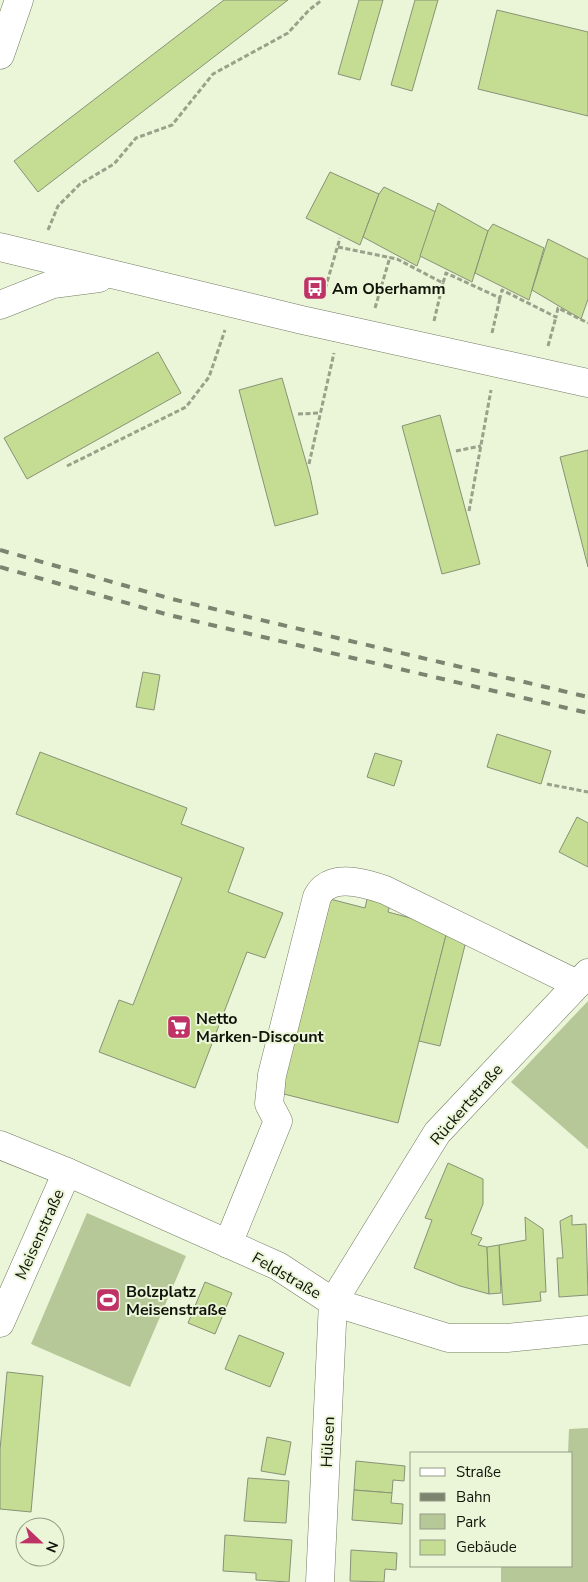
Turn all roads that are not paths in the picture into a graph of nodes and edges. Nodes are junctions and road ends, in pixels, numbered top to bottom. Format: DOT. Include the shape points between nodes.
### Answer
graph roads {
  1 [pos="19,0"];
  2 [pos="0,55"];
  3 [pos="0,247"];
  4 [pos="118,276"];
  5 [pos="0,305"];
  6 [pos="588,383"];
  7 [pos="582,978"];
  8 [pos="0,1145"];
  9 [pos="67,1172"];
  10 [pos="228,1244"];
  11 [pos="333,1302"];
  12 [pos="0,1323"];
  13 [pos="588,1330"];
  14 [pos="320,1582"];
  1 -- 2 [label="street"];
  3 -- 4 [label="street"];
  4 -- 5 [label="street" via="53,284"];
  4 -- 6 [label="street"];
  7 -- 10 [label="street" via="385,890 351,882 333,883 323,888 317,897 272,1075 269,1104 278,1121"];
  7 -- 11 [label="street, Rückertstraße" via="437,1133"];
  8 -- 9 [label="street, Feldstraße"];
  9 -- 10 [label="street, Feldstraße"];
  9 -- 12 [label="street, Meisenstraße"];
  10 -- 11 [label="street, Feldstraße" via="278,1266"];
  11 -- 13 [label="street, Feldstraße" via="448,1338 507,1338"];
  11 -- 14 [label="street, Hülsen"];
}
